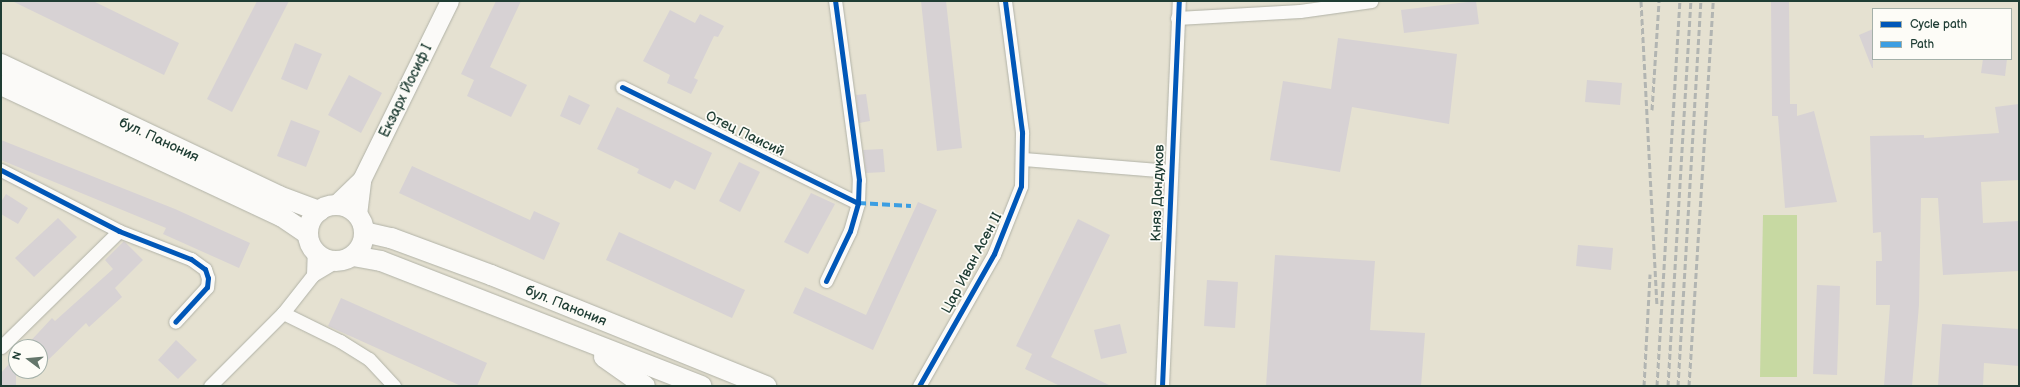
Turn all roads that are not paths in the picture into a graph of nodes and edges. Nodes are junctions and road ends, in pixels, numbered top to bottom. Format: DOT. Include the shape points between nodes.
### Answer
graph roads {
  1 [pos="450,1"];
  2 [pos="835,1"];
  3 [pos="1005,1"];
  4 [pos="1179,1"];
  5 [pos="1371,1"];
  6 [pos="1177,18"];
  7 [pos="1,64"];
  8 [pos="1,85"];
  9 [pos="622,87"];
  10 [pos="1024,159"];
  11 [pos="1,170"];
  12 [pos="1170,171"];
  13 [pos="362,180"];
  14 [pos="858,203"];
  15 [pos="328,208"];
  16 [pos="361,224"];
  17 [pos="119,230"];
  18 [pos="311,242"];
  19 [pos="344,258"];
  20 [pos="314,275"];
  21 [pos="826,281"];
  22 [pos="283,314"];
  23 [pos="175,322"];
  24 [pos="579,340"];
  25 [pos="1,347"];
  26 [pos="210,386"];
  27 [pos="394,386"];
  28 [pos="645,386"];
  29 [pos="702,386"];
  30 [pos="766,386"];
  31 [pos="919,386"];
  32 [pos="1162,386"];
  1 -- 13 [label="street, Екзарх Йосиф I"];
  2 -- 14 [label="street" via="859,180"];
  3 -- 10 [label="street, Цар Иван Асен II"];
  4 -- 6 [label="street, Княз Дондуков"];
  5 -- 6 [label="street" via="1300,10"];
  6 -- 12 [label="street, Княз Дондуков"];
  7 -- 15 [label="main road, бул. Панония" via="279,196"];
  8 -- 18 [label="main road, бул. Панония" via="281,216"];
  9 -- 14 [label="street, Отец Паисий"];
  10 -- 12 [label="street"];
  10 -- 31 [label="street, Цар Иван Асен II" via="1016,203 994,254"];
  11 -- 17 [label="street"];
  12 -- 32 [label="street, Княз Дондуков"];
  13 -- 15 [label="street, Екзарх Йосиф I"];
  13 -- 16 [label="street, Екзарх Йосиф I"];
  14 -- 21 [label="street" via="850,231"];
  15 -- 16 [label="main road, бул. Панония" via="352,210"];
  15 -- 18 [label="main road" via="309,225"];
  16 -- 19 [label="main road" via="363,241"];
  16 -- 30 [label="main road, бул. Панония"];
  17 -- 23 [label="street" via="191,259 205,269 207,287"];
  17 -- 25 [label="street"];
  18 -- 19 [label="main road, бул. Панония" via="324,258"];
  18 -- 20 [label="street"];
  19 -- 20 [label="street"];
  19 -- 24 [label="main road, бул. Панония" via="381,261"];
  20 -- 22 [label="street"];
  22 -- 26 [label="street"];
  22 -- 27 [label="street" via="340,341 369,359"];
  24 -- 28 [label="main road"];
  24 -- 29 [label="main road, бул. Панония"];
}
